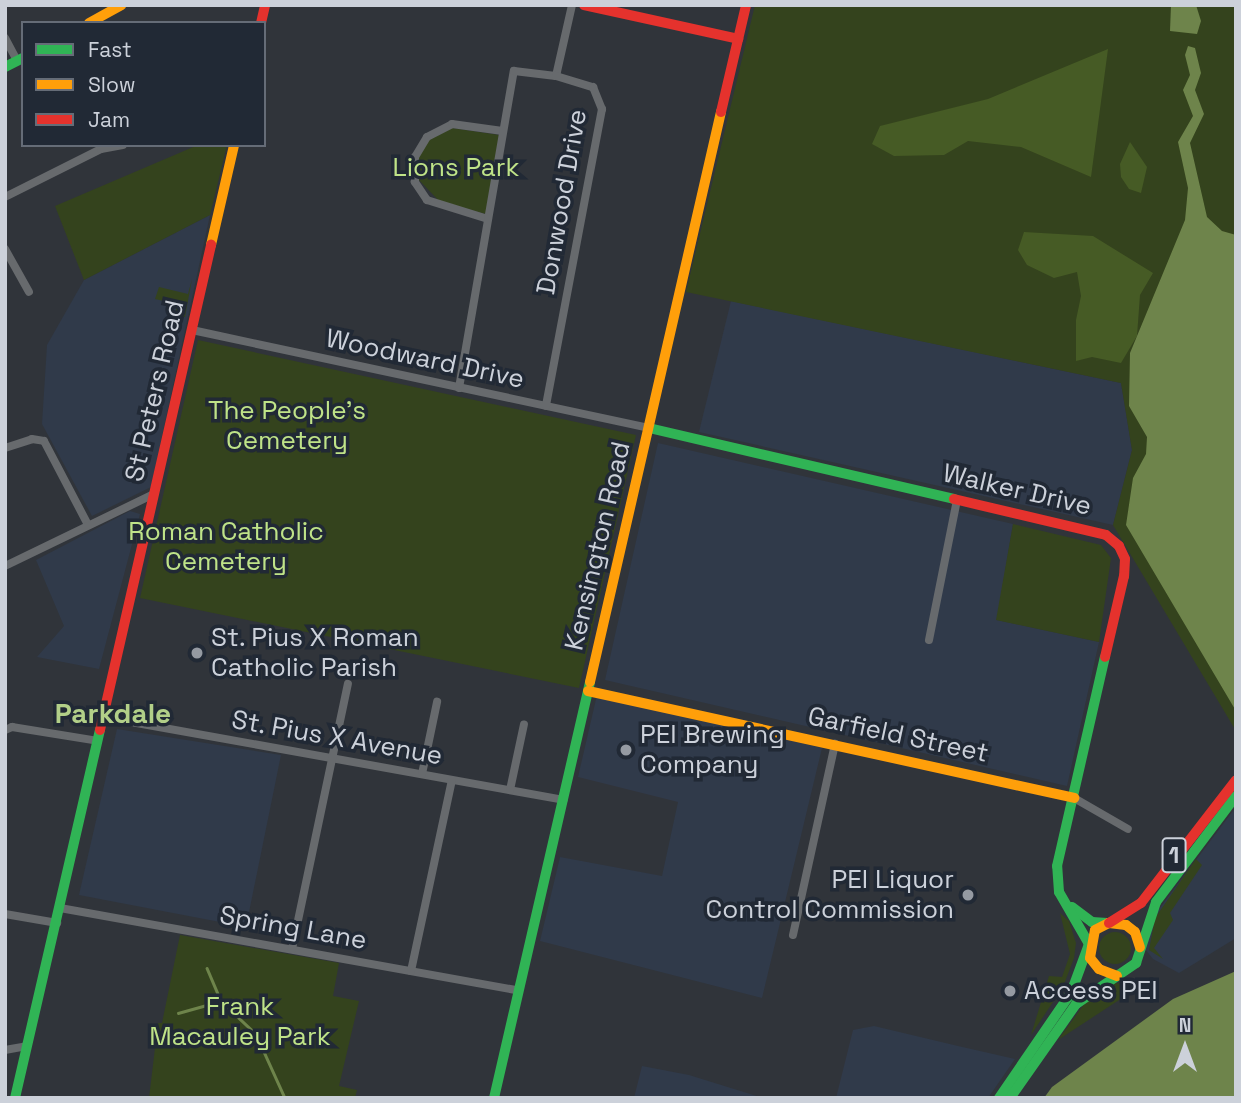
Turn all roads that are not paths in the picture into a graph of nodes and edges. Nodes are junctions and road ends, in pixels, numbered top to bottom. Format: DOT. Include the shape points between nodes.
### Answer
graph roads {
  1 [pos="121,5"];
  2 [pos="572,5"];
  3 [pos="584,5"];
  4 [pos="746,5"];
  5 [pos="93,21"];
  6 [pos="5,38"];
  7 [pos="738,39"];
  8 [pos="20,59"];
  9 [pos="5,67"];
  10 [pos="556,76"];
  11 [pos="503,131"];
  12 [pos="101,147"];
  13 [pos="234,147"];
  14 [pos="5,197"];
  15 [pos="488,219"];
  16 [pos="5,249"];
  17 [pos="29,292"];
  18 [pos="192,330"];
  19 [pos="459,388"];
  20 [pos="546,406"];
  21 [pos="649,428"];
  22 [pos="5,449"];
  23 [pos="154,494"];
  24 [pos="957,500"];
  25 [pos="87,523"];
  26 [pos="5,566"];
  27 [pos="929,640"];
  28 [pos="348,684"];
  29 [pos="588,691"];
  30 [pos="437,702"];
  31 [pos="103,717"];
  32 [pos="524,724"];
  33 [pos="5,730"];
  34 [pos="98,741"];
  35 [pos="835,744"];
  36 [pos="334,759"];
  37 [pos="422,774"];
  38 [pos="452,780"];
  39 [pos="1236,780"];
  40 [pos="510,790"];
  41 [pos="1236,796"];
  42 [pos="1074,798"];
  43 [pos="564,800"];
  44 [pos="1128,829"];
  45 [pos="1060,855"];
  46 [pos="60,908"];
  47 [pos="5,914"];
  48 [pos="57,923"];
  49 [pos="1109,923"];
  50 [pos="793,935"];
  51 [pos="1088,944"];
  52 [pos="1140,948"];
  53 [pos="292,949"];
  54 [pos="411,971"];
  55 [pos="1116,976"];
  56 [pos="519,991"];
  57 [pos="27,1046"];
  58 [pos="5,1049"];
  59 [pos="15,1098"];
  60 [pos="494,1098"];
  61 [pos="999,1098"];
  62 [pos="1010,1098"];
  1 -- 5 [label="main road"];
  2 -- 10 [label="street"];
  3 -- 7 [label="main road"];
  4 -- 7 [label="main road, Kensington Road"];
  6 -- 8 [label="street"];
  7 -- 21 [label="main road, Kensington Road"];
  8 -- 9 [label="main road"];
  10 -- 11 [label="street, Donwood Drive" via="514,71"];
  10 -- 20 [label="street, Donwood Drive" via="593,88 602,109"];
  11 -- 15 [label="street"];
  11 -- 15 [label="street" via="452,124 427,137 415,157 415,182 427,200"];
  12 -- 14 [label="street"];
  13 -- 18 [label="main road, St Peters Road"];
  15 -- 19 [label="street"];
  16 -- 17 [label="street"];
  18 -- 19 [label="street, Woodward Drive"];
  18 -- 23 [label="main road, St Peters Road"];
  19 -- 20 [label="street, Woodward Drive"];
  20 -- 21 [label="street, Woodward Drive"];
  21 -- 24 [label="main road, Walker Drive"];
  21 -- 29 [label="main road, Kensington Road"];
  22 -- 25 [label="street" via="32,439 44,441"];
  23 -- 25 [label="street"];
  23 -- 31 [label="main road, St Peters Road"];
  24 -- 27 [label="street"];
  24 -- 42 [label="main road, Walker Drive" via="1106,535 1125,559"];
  25 -- 26 [label="street"];
  28 -- 36 [label="street"];
  29 -- 35 [label="main road, Garfield Street"];
  29 -- 43 [label="main road, Kensington Road"];
  30 -- 37 [label="street"];
  31 -- 34 [label="main road, St Peters Road"];
  31 -- 36 [label="street, St. Pius X Avenue"];
  32 -- 40 [label="street"];
  33 -- 34 [label="street" via="12,727"];
  34 -- 46 [label="main road, St Peters Road"];
  35 -- 42 [label="main road, Garfield Street"];
  35 -- 50 [label="street"];
  36 -- 37 [label="street, St. Pius X Avenue"];
  36 -- 53 [label="street"];
  37 -- 38 [label="street, St. Pius X Avenue"];
  38 -- 40 [label="street, St. Pius X Avenue"];
  38 -- 54 [label="street"];
  39 -- 49 [label="main road, 1" via="1141,903"];
  40 -- 43 [label="street, St. Pius X Avenue"];
  41 -- 52 [label="main road, 1" via="1156,902"];
  42 -- 44 [label="street, Garfield Street"];
  42 -- 45 [label="main road"];
  43 -- 56 [label="main road, Kensington Road"];
  45 -- 49 [label="main road" via="1062,891 1069,904 1092,922"];
  45 -- 51 [label="main road" via="1059,892"];
  46 -- 48 [label="main road, St Peters Road"];
  46 -- 53 [label="street, Spring Lane"];
  47 -- 48 [label="street"];
  48 -- 57 [label="main road, St Peters Road"];
  49 -- 51 [label="main road" via="1095,930"];
  49 -- 52 [label="main road" via="1130,928"];
  51 -- 55 [label="main road" via="1094,964"];
  51 -- 61 [label="main road" via="1071,993"];
  52 -- 55 [label="main road" via="1136,963"];
  53 -- 54 [label="street, Spring Lane"];
  54 -- 56 [label="street, Spring Lane"];
  55 -- 62 [label="main road" via="1076,1004"];
  56 -- 60 [label="main road, Kensington Road"];
  57 -- 58 [label="street"];
  57 -- 59 [label="main road, St Peters Road"];
}
